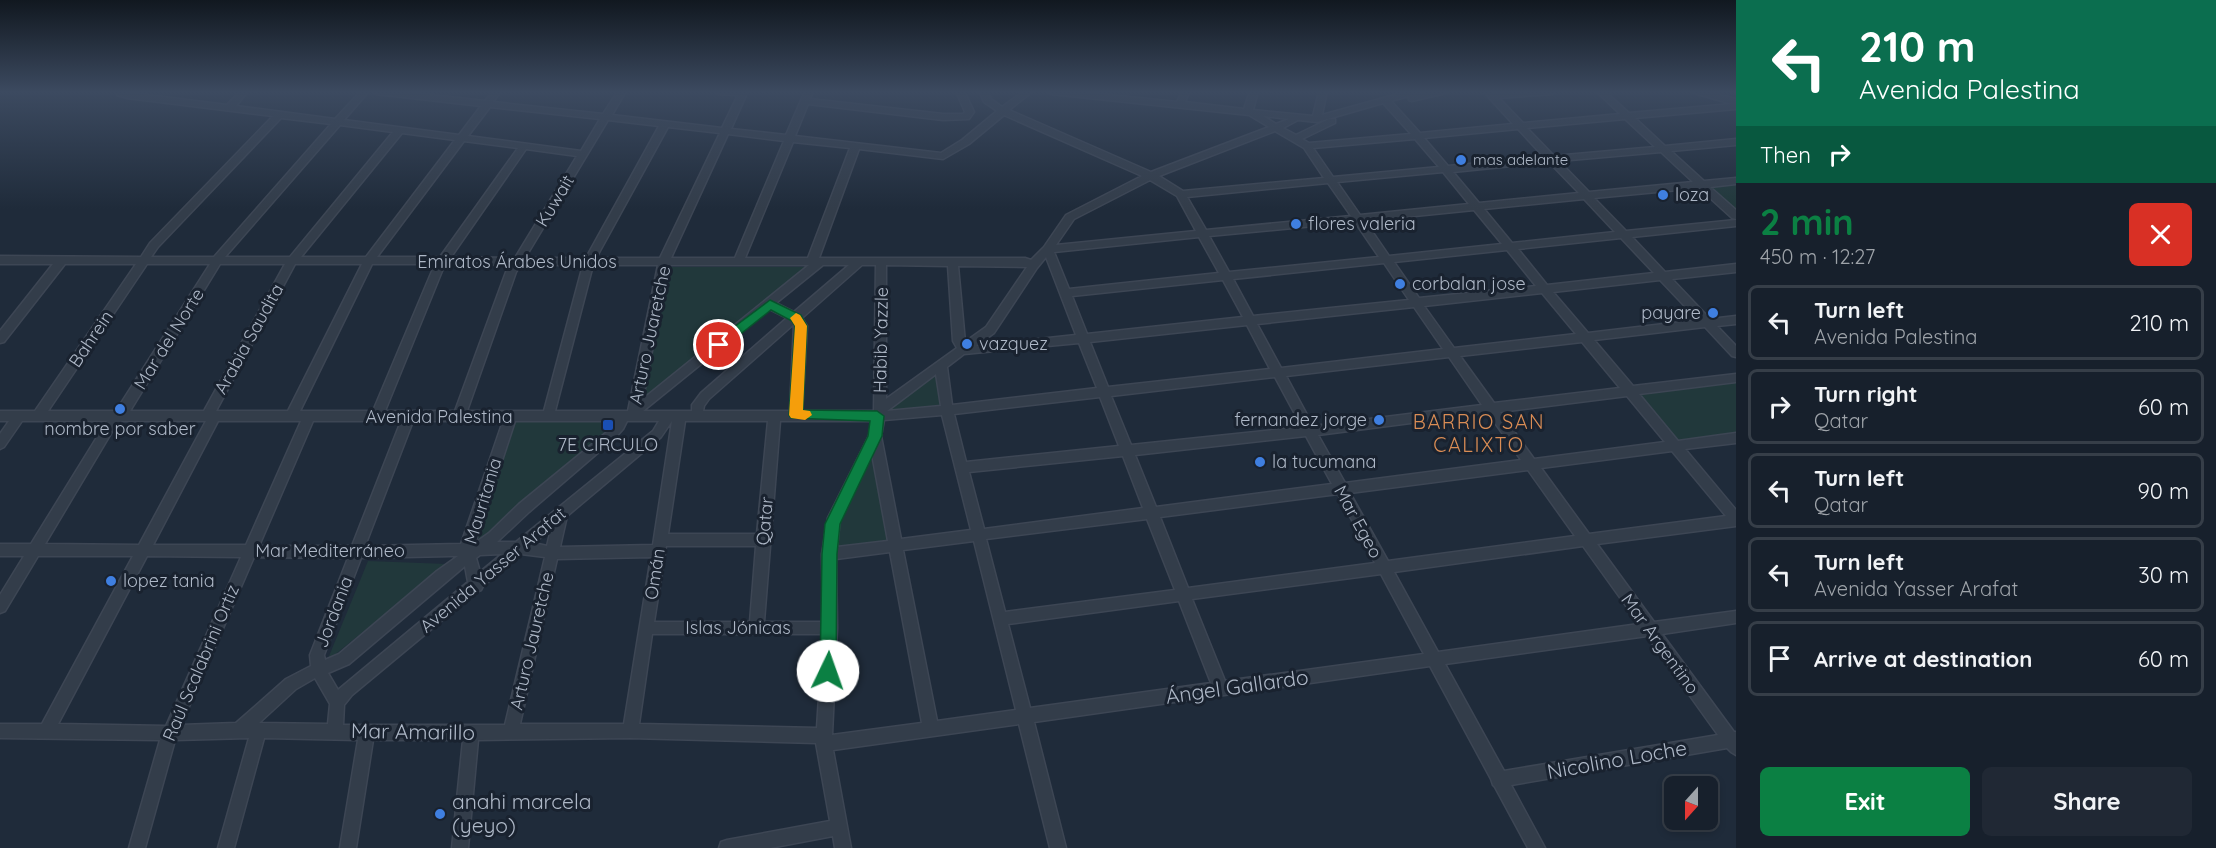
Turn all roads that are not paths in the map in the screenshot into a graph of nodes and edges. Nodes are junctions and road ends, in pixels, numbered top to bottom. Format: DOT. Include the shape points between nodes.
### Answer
graph roads {
  1 [pos="264,131"];
  2 [pos="331,131"];
  3 [pos="396,131"];
  4 [pos="399,131"];
  5 [pos="468,131"];
  6 [pos="598,131"];
  7 [pos="662,131"];
  8 [pos="721,131"];
  9 [pos="725,131"];
  10 [pos="793,131"];
  11 [pos="978,131"];
  12 [pos="1043,131"];
  13 [pos="1267,131"];
  14 [pos="1279,131"];
  15 [pos="1313,131"];
  16 [pos="1413,131"];
  17 [pos="1481,131"];
  18 [pos="1525,131"];
  19 [pos="1643,131"];
  20 [pos="1418,136"];
  21 [pos="462,138"];
  22 [pos="790,139"];
  23 [pos="1296,139"];
  24 [pos="1736,142"];
  25 [pos="524,146"];
  26 [pos="1307,146"];
  27 [pos="855,147"];
  28 [pos="1663,149"];
  29 [pos="584,154"];
  30 [pos="1553,159"];
  31 [pos="1446,170"];
  32 [pos="1151,176"];
  33 [pos="1332,181"];
  34 [pos="1736,181"];
  35 [pos="1703,185"];
  36 [pos="1181,194"];
  37 [pos="1587,196"];
  38 [pos="1477,207"];
  39 [pos="1736,216"];
  40 [pos="1357,218"];
  41 [pos="1736,223"];
  42 [pos="1203,234"];
  43 [pos="1623,235"];
  44 [pos="1510,247"];
  45 [pos="1048,249"];
  46 [pos="1386,259"];
  47 [pos="0,260"];
  48 [pos="62,260"];
  49 [pos="144,261"];
  50 [pos="217,261"];
  51 [pos="292,261"];
  52 [pos="589,261"];
  53 [pos="663,261"];
  54 [pos="739,261"];
  55 [pos="953,261"];
  56 [pos="368,262"];
  57 [pos="443,262"];
  58 [pos="517,262"];
  59 [pos="816,262"];
  60 [pos="859,262"];
  61 [pos="881,263"];
  62 [pos="1033,265"];
  63 [pos="1736,268"];
  64 [pos="1662,275"];
  65 [pos="1225,276"];
  66 [pos="1544,289"];
  67 [pos="1066,293"];
  68 [pos="1417,302"];
  69 [pos="770,305"];
  70 [pos="796,318"];
  71 [pos="1250,320"];
  72 [pos="1736,320"];
  73 [pos="1708,324"];
  74 [pos="1083,338"];
  75 [pos="1586,338"];
  76 [pos="0,339"];
  77 [pos="964,350"];
  78 [pos="1451,352"];
  79 [pos="1736,353"];
  80 [pos="941,366"];
  81 [pos="1277,372"];
  82 [pos="1736,378"];
  83 [pos="1629,391"];
  84 [pos="1105,392"];
  85 [pos="1491,409"];
  86 [pos="947,410"];
  87 [pos="878,413"];
  88 [pos="630,415"];
  89 [pos="774,415"];
  90 [pos="796,415"];
  91 [pos="0,416"];
  92 [pos="19,416"];
  93 [pos="38,416"];
  94 [pos="118,417"];
  95 [pos="210,417"];
  96 [pos="291,417"];
  97 [pos="309,417"];
  98 [pos="377,417"];
  99 [pos="408,417"];
  100 [pos="459,417"];
  101 [pos="510,417"];
  102 [pos="548,417"];
  103 [pos="674,417"];
  104 [pos="697,417"];
  105 [pos="1309,431"];
  106 [pos="875,436"];
  107 [pos="1736,438"];
  108 [pos="0,444"];
  109 [pos="1675,447"];
  110 [pos="1129,451"];
  111 [pos="1530,464"];
  112 [pos="962,468"];
  113 [pos="1340,488"];
  114 [pos="1153,513"];
  115 [pos="561,514"];
  116 [pos="1736,519"];
  117 [pos="978,534"];
  118 [pos="764,540"];
  119 [pos="1584,540"];
  120 [pos="897,543"];
  121 [pos="660,545"];
  122 [pos="521,548"];
  123 [pos="0,550"];
  124 [pos="35,550"];
  125 [pos="144,551"];
  126 [pos="249,551"];
  127 [pos="357,552"];
  128 [pos="471,553"];
  129 [pos="551,553"];
  130 [pos="830,554"];
  131 [pos="1384,568"];
  132 [pos="476,586"];
  133 [pos="1184,594"];
  134 [pos="0,608"];
  135 [pos="1736,617"];
  136 [pos="1002,619"];
  137 [pos="646,628"];
  138 [pos="756,628"];
  139 [pos="830,628"];
  140 [pos="1649,629"];
  141 [pos="1434,660"];
  142 [pos="318,670"];
  143 [pos="1221,690"];
  144 [pos="337,704"];
  145 [pos="1026,716"];
  146 [pos="259,730"];
  147 [pos="335,730"];
  148 [pos="931,730"];
  149 [pos="0,731"];
  150 [pos="630,731"];
  151 [pos="46,732"];
  152 [pos="237,732"];
  153 [pos="471,732"];
  154 [pos="511,732"];
  155 [pos="170,733"];
  156 [pos="367,733"];
  157 [pos="825,740"];
  158 [pos="1734,742"];
  159 [pos="1498,780"];
  160 [pos="839,827"];
  161 [pos="137,848"];
  162 [pos="226,848"];
  163 [pos="348,848"];
  164 [pos="460,848"];
  165 [pos="727,848"];
  166 [pos="843,848"];
  167 [pos="1058,848"];
  168 [pos="1537,848"];
  1 -- 49 [label="street, Bahrein" via="161,237"];
  2 -- 50 [label="street, Mar del Norte"];
  3 -- 4 [label="street"];
  4 -- 21 [label="street"];
  4 -- 51 [label="street, Arabia Saudita"];
  5 -- 21 [label="street"];
  6 -- 29 [label="street, Kuwait"];
  7 -- 52 [label="street"];
  8 -- 9 [label="street"];
  9 -- 22 [label="street"];
  9 -- 53 [label="street, Arturo Juaretche"];
  10 -- 22 [label="street"];
  11 -- 27 [label="street" via="944,156"];
  12 -- 32 [label="street"];
  13 -- 32 [label="street"];
  14 -- 23 [label="street"];
  15 -- 23 [label="street"];
  16 -- 20 [label="street"];
  17 -- 20 [label="street"];
  18 -- 30 [label="street"];
  19 -- 28 [label="street"];
  20 -- 26 [label="street"];
  20 -- 31 [label="street"];
  21 -- 25 [label="street"];
  21 -- 56 [label="street"];
  22 -- 27 [label="street"];
  22 -- 54 [label="street"];
  23 -- 26 [label="street"];
  24 -- 28 [label="street"];
  25 -- 29 [label="street"];
  25 -- 57 [label="street"];
  26 -- 33 [label="street, Mar Argentino"];
  27 -- 59 [label="street"];
  28 -- 30 [label="street"];
  28 -- 35 [label="street"];
  29 -- 58 [label="street, Kuwait"];
  30 -- 31 [label="street"];
  30 -- 37 [label="street"];
  31 -- 33 [label="street"];
  31 -- 38 [label="street"];
  32 -- 36 [label="street"];
  32 -- 45 [label="street" via="1070,217"];
  33 -- 36 [label="street"];
  33 -- 40 [label="street, Mar Argentino"];
  34 -- 35 [label="street"];
  35 -- 37 [label="street"];
  35 -- 39 [label="street"];
  36 -- 42 [label="street, Mar Egeo"];
  37 -- 38 [label="street"];
  37 -- 43 [label="street"];
  38 -- 40 [label="street"];
  38 -- 44 [label="street"];
  40 -- 42 [label="street"];
  40 -- 46 [label="street, Mar Argentino"];
  41 -- 43 [label="street"];
  42 -- 45 [label="street"];
  42 -- 65 [label="street, Mar Egeo"];
  43 -- 44 [label="street"];
  43 -- 64 [label="street"];
  44 -- 46 [label="street"];
  44 -- 66 [label="street"];
  45 -- 62 [label="street"];
  45 -- 67 [label="street"];
  46 -- 65 [label="street"];
  46 -- 68 [label="street, Mar Argentino"];
  47 -- 48 [label="street, Emiratos Árabes Unidos"];
  48 -- 49 [label="street, Emiratos Árabes Unidos"];
  48 -- 76 [label="street"];
  49 -- 50 [label="street, Emiratos Árabes Unidos"];
  49 -- 93 [label="street, Bahrein"];
  50 -- 51 [label="street, Emiratos Árabes Unidos"];
  50 -- 94 [label="street, Mar del Norte"];
  51 -- 56 [label="street, Emiratos Árabes Unidos"];
  51 -- 95 [label="street, Arabia Saudita"];
  52 -- 53 [label="street, Emiratos Árabes Unidos"];
  52 -- 58 [label="street, Emiratos Árabes Unidos"];
  52 -- 102 [label="street"];
  53 -- 54 [label="street, Emiratos Árabes Unidos"];
  53 -- 88 [label="street, Arturo Juaretche"];
  54 -- 59 [label="street, Emiratos Árabes Unidos"];
  55 -- 61 [label="street, Emiratos Árabes Unidos"];
  55 -- 62 [label="street, Emiratos Árabes Unidos"];
  55 -- 77 [label="street" via="959,341"];
  56 -- 57 [label="street, Emiratos Árabes Unidos"];
  56 -- 96 [label="street"];
  57 -- 58 [label="street, Emiratos Árabes Unidos"];
  57 -- 98 [label="street"];
  58 -- 100 [label="street, Kuwait" via="510,272"];
  59 -- 60 [label="street, Emiratos Árabes Unidos"];
  59 -- 69 [label="street, Avenida Yasser Arafat"];
  60 -- 61 [label="street, Emiratos Árabes Unidos"];
  60 -- 70 [label="street"];
  61 -- 87 [label="street, Habib Yazzle"];
  62 -- 77 [label="street" via="990,330"];
  63 -- 64 [label="street"];
  64 -- 66 [label="street"];
  64 -- 73 [label="street"];
  65 -- 67 [label="street"];
  65 -- 71 [label="street, Mar Egeo"];
  66 -- 68 [label="street"];
  66 -- 75 [label="street"];
  67 -- 74 [label="street"];
  68 -- 71 [label="street"];
  68 -- 78 [label="street, Mar Argentino"];
  69 -- 70 [label="street"];
  69 -- 88 [label="street, Avenida Yasser Arafat"];
  70 -- 90 [label="street" via="801,326"];
  70 -- 104 [label="street" via="705,396 698,405"];
  71 -- 74 [label="street"];
  71 -- 81 [label="street, Mar Egeo"];
  72 -- 73 [label="street, Avenida Palestina"];
  73 -- 75 [label="street, Avenida Palestina"];
  73 -- 79 [label="street"];
  74 -- 77 [label="street"];
  74 -- 84 [label="street"];
  75 -- 78 [label="street, Avenida Palestina"];
  75 -- 83 [label="street"];
  77 -- 80 [label="street"];
  78 -- 81 [label="street, Avenida Palestina"];
  78 -- 85 [label="street, Mar Argentino"];
  80 -- 86 [label="street"];
  80 -- 87 [label="street"];
  81 -- 84 [label="street, Avenida Palestina"];
  81 -- 105 [label="street, Mar Egeo"];
  82 -- 83 [label="street"];
  83 -- 85 [label="street"];
  83 -- 109 [label="street"];
  84 -- 86 [label="street, Avenida Palestina"];
  84 -- 110 [label="street"];
  85 -- 105 [label="street"];
  85 -- 111 [label="street, Mar Argentino"];
  86 -- 87 [label="street, Avenida Palestina"];
  86 -- 112 [label="street"];
  87 -- 90 [label="street, Avenida Palestina"];
  87 -- 106 [label="street, Habib Yazzle"];
  88 -- 102 [label="street, Avenida Palestina"];
  88 -- 103 [label="street, Avenida Palestina"];
  88 -- 128 [label="street, Avenida Yasser Arafat"];
  89 -- 90 [label="street, Avenida Palestina"];
  89 -- 104 [label="street, Avenida Palestina"];
  89 -- 118 [label="street, Qatar"];
  91 -- 92 [label="street, Avenida Palestina"];
  92 -- 93 [label="street, Avenida Palestina"];
  92 -- 108 [label="street"];
  93 -- 94 [label="street, Avenida Palestina"];
  94 -- 95 [label="street, Avenida Palestina"];
  94 -- 124 [label="street, Mar del Norte"];
  95 -- 96 [label="street, Avenida Palestina"];
  95 -- 125 [label="street, Arabia Saudita"];
  96 -- 97 [label="street, Avenida Palestina"];
  97 -- 98 [label="street, Avenida Palestina"];
  97 -- 126 [label="street, Raúl Scalabrini Ortiz"];
  98 -- 99 [label="street, Avenida Palestina"];
  99 -- 100 [label="street, Avenida Palestina"];
  99 -- 127 [label="street, Jordania"];
  100 -- 101 [label="street, Avenida Palestina"];
  101 -- 102 [label="street, Avenida Palestina"];
  101 -- 128 [label="street, Mauritania"];
  103 -- 104 [label="street, Avenida Palestina"];
  103 -- 115 [label="street, Avenida Yasser Arafat"];
  103 -- 121 [label="street, Omán"];
  105 -- 110 [label="street"];
  105 -- 113 [label="street, Mar Egeo"];
  106 -- 120 [label="street"];
  106 -- 130 [label="street" via="834,518"];
  107 -- 109 [label="street"];
  109 -- 111 [label="street"];
  109 -- 116 [label="street"];
  110 -- 112 [label="street"];
  110 -- 114 [label="street"];
  111 -- 113 [label="street"];
  111 -- 119 [label="street, Mar Argentino"];
  112 -- 117 [label="street"];
  113 -- 114 [label="street"];
  113 -- 131 [label="street, Mar Egeo"];
  114 -- 117 [label="street"];
  114 -- 133 [label="street"];
  115 -- 122 [label="street, Avenida Yasser Arafat"];
  115 -- 129 [label="street, Arturo Jauretche"];
  116 -- 119 [label="street"];
  117 -- 120 [label="street"];
  117 -- 136 [label="street"];
  118 -- 121 [label="street, Mar Mediterráneo"];
  118 -- 138 [label="street, Qatar"];
  119 -- 131 [label="street"];
  119 -- 140 [label="street, Mar Argentino"];
  120 -- 130 [label="street"];
  120 -- 148 [label="street"];
  121 -- 129 [label="street, Mar Mediterráneo"];
  121 -- 137 [label="street, Omán"];
  122 -- 128 [label="street, Mar Mediterráneo"];
  122 -- 129 [label="street, Mar Mediterráneo"];
  122 -- 132 [label="street, Avenida Yasser Arafat"];
  123 -- 124 [label="street, Mar Mediterráneo"];
  124 -- 125 [label="street, Mar Mediterráneo"];
  124 -- 134 [label="street, Mar del Norte"];
  125 -- 126 [label="street, Mar Mediterráneo"];
  125 -- 151 [label="street, Arabia Saudita"];
  126 -- 127 [label="street, Mar Mediterráneo"];
  126 -- 155 [label="street, Raúl Scalabrini Ortiz"];
  127 -- 128 [label="street, Mar Mediterráneo"];
  127 -- 142 [label="street, Jordania" via="317,655"];
  128 -- 132 [label="street, Mauritania"];
  128 -- 142 [label="street, Avenida Yasser Arafat" via="344,659"];
  129 -- 154 [label="street, Arturo Jauretche"];
  130 -- 139 [label="street"];
  131 -- 133 [label="street"];
  131 -- 141 [label="street, Mar Egeo"];
  132 -- 144 [label="street, Avenida Yasser Arafat" via="347,690"];
  133 -- 136 [label="street"];
  133 -- 143 [label="street"];
  135 -- 140 [label="street, Ángel Gallardo"];
  136 -- 145 [label="street"];
  137 -- 138 [label="street, Islas Jónicas"];
  137 -- 150 [label="street, Omán"];
  138 -- 139 [label="street, Islas Jónicas"];
  139 -- 157 [label="street"];
  140 -- 141 [label="street, Ángel Gallardo"];
  140 -- 158 [label="street, Mar Argentino"];
  141 -- 143 [label="street, Ángel Gallardo"];
  141 -- 159 [label="street, Mar Egeo"];
  142 -- 144 [label="street, Jordania"];
  142 -- 152 [label="street, Avenida Yasser Arafat" via="291,684"];
  143 -- 145 [label="street, Ángel Gallardo"];
  144 -- 147 [label="street"];
  145 -- 148 [label="street, Ángel Gallardo"];
  145 -- 167 [label="street"];
  146 -- 147 [label="street, Mar Amarillo"];
  146 -- 152 [label="street, Mar Amarillo"];
  146 -- 162 [label="street"];
  147 -- 156 [label="street, Mar Amarillo"];
  148 -- 157 [label="street, Ángel Gallardo"];
  149 -- 151 [label="street, Mar Amarillo"];
  150 -- 154 [label="street, Mar Amarillo"];
  150 -- 157 [label="street, Mar Amarillo"];
  151 -- 155 [label="street, Mar Amarillo"];
  152 -- 155 [label="street, Mar Amarillo"];
  153 -- 154 [label="street, Mar Amarillo"];
  153 -- 156 [label="street, Mar Amarillo"];
  153 -- 164 [label="street"];
  155 -- 161 [label="street, Raúl Scalabrini Ortiz"];
  156 -- 163 [label="street"];
  157 -- 160 [label="street"];
  158 -- 159 [label="street, Nicolino Loche"];
  159 -- 168 [label="street, Mar Egeo"];
  160 -- 165 [label="street"];
  160 -- 166 [label="street"];
}
